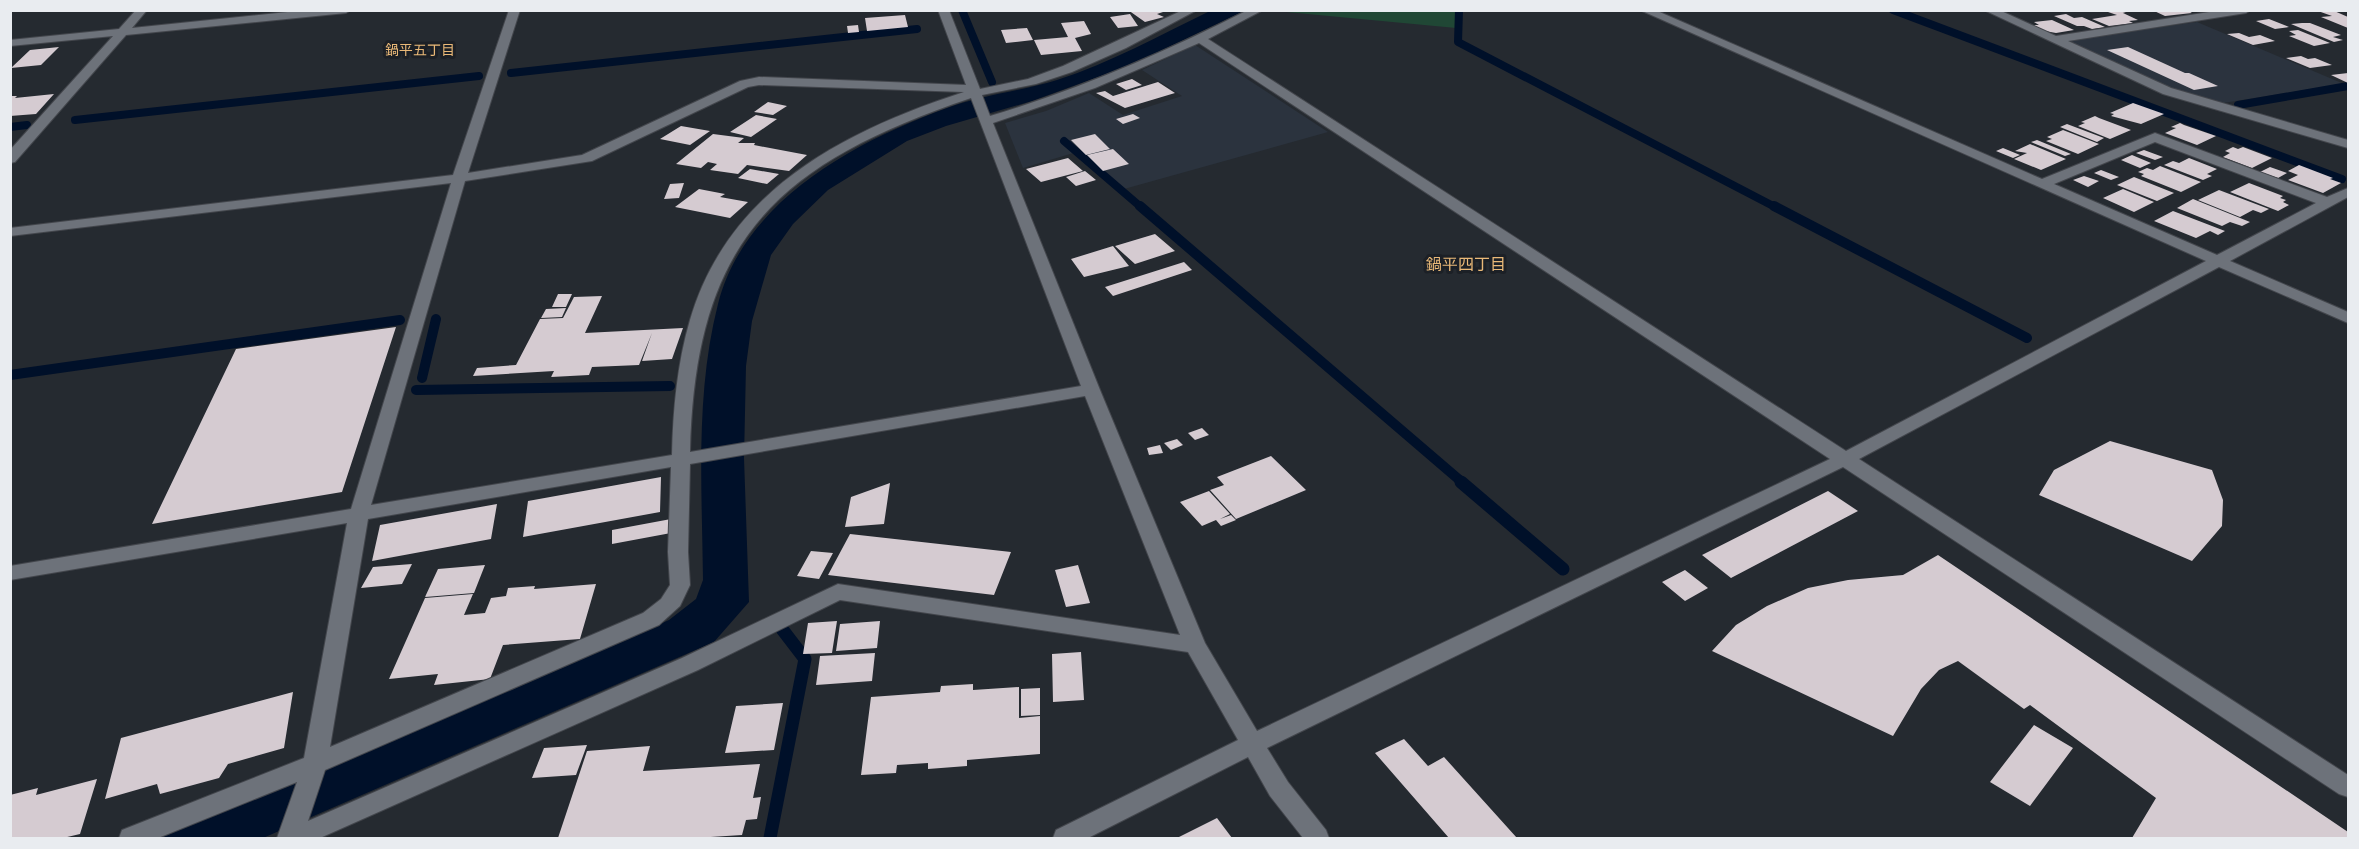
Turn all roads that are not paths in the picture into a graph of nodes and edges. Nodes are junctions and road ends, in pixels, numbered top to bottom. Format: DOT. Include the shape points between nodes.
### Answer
graph roads {
  1 [pos="142,10"];
  2 [pos="346,10"];
  3 [pos="515,10"];
  4 [pos="943,10"];
  5 [pos="1192,10"];
  6 [pos="1227,10"];
  7 [pos="1645,10"];
  8 [pos="1989,10"];
  9 [pos="2246,10"];
  10 [pos="1248,14"];
  11 [pos="123,32"];
  12 [pos="1200,39"];
  13 [pos="2055,40"];
  14 [pos="10,43"];
  15 [pos="976,94"];
  16 [pos="985,118"];
  17 [pos="2349,144"];
  18 [pos="10,159"];
  19 [pos="459,178"];
  20 [pos="2042,184"];
  21 [pos="2349,192"];
  22 [pos="2326,202"];
  23 [pos="10,232"];
  24 [pos="2217,260"];
  25 [pos="2349,318"];
  26 [pos="1091,390"];
  27 [pos="1845,459"];
  28 [pos="681,460"];
  29 [pos="359,513"];
  30 [pos="10,573"];
  31 [pos="1195,645"];
  32 [pos="1253,744"];
  33 [pos="314,767"];
  34 [pos="2349,787"];
  35 [pos="292,836"];
  36 [pos="131,838"];
  37 [pos="1065,838"];
  38 [pos="1317,838"];
  1 -- 11 [label="street"];
  2 -- 11 [label="street"];
  3 -- 19 [label="street"];
  4 -- 15 [label="street"];
  5 -- 15 [label="street" via="1102,56 1047,77"];
  6 -- 10 [label="street"];
  7 -- 20 [label="street"];
  8 -- 13 [label="street"];
  9 -- 13 [label="street"];
  10 -- 12 [label="street"];
  11 -- 14 [label="street"];
  11 -- 18 [label="street"];
  12 -- 16 [label="street" via="1127,73 1039,105"];
  12 -- 27 [label="street"];
  13 -- 17 [label="street" via="2167,91"];
  15 -- 16 [label="street"];
  15 -- 19 [label="street" via="759,81 744,84 587,158"];
  15 -- 28 [label="street" via="907,116 825,157 757,212 731,244 714,274 698,319 685,387"];
  16 -- 26 [label="street"];
  19 -- 23 [label="street"];
  19 -- 29 [label="street"];
  20 -- 22 [label="street" via="2155,137"];
  20 -- 24 [label="street"];
  21 -- 22 [label="street"];
  22 -- 24 [label="street"];
  24 -- 25 [label="street"];
  24 -- 27 [label="street"];
  26 -- 28 [label="street"];
  26 -- 31 [label="street"];
  27 -- 32 [label="street"];
  27 -- 34 [label="street"];
  28 -- 29 [label="street"];
  28 -- 33 [label="street" via="680,585 672,604 651,619"];
  29 -- 30 [label="street"];
  29 -- 33 [label="street"];
  31 -- 32 [label="street"];
  31 -- 35 [label="street" via="838,592 690,664"];
  32 -- 37 [label="street"];
  32 -- 38 [label="street" via="1279,789"];
  33 -- 35 [label="street"];
  33 -- 36 [label="street"];
}
